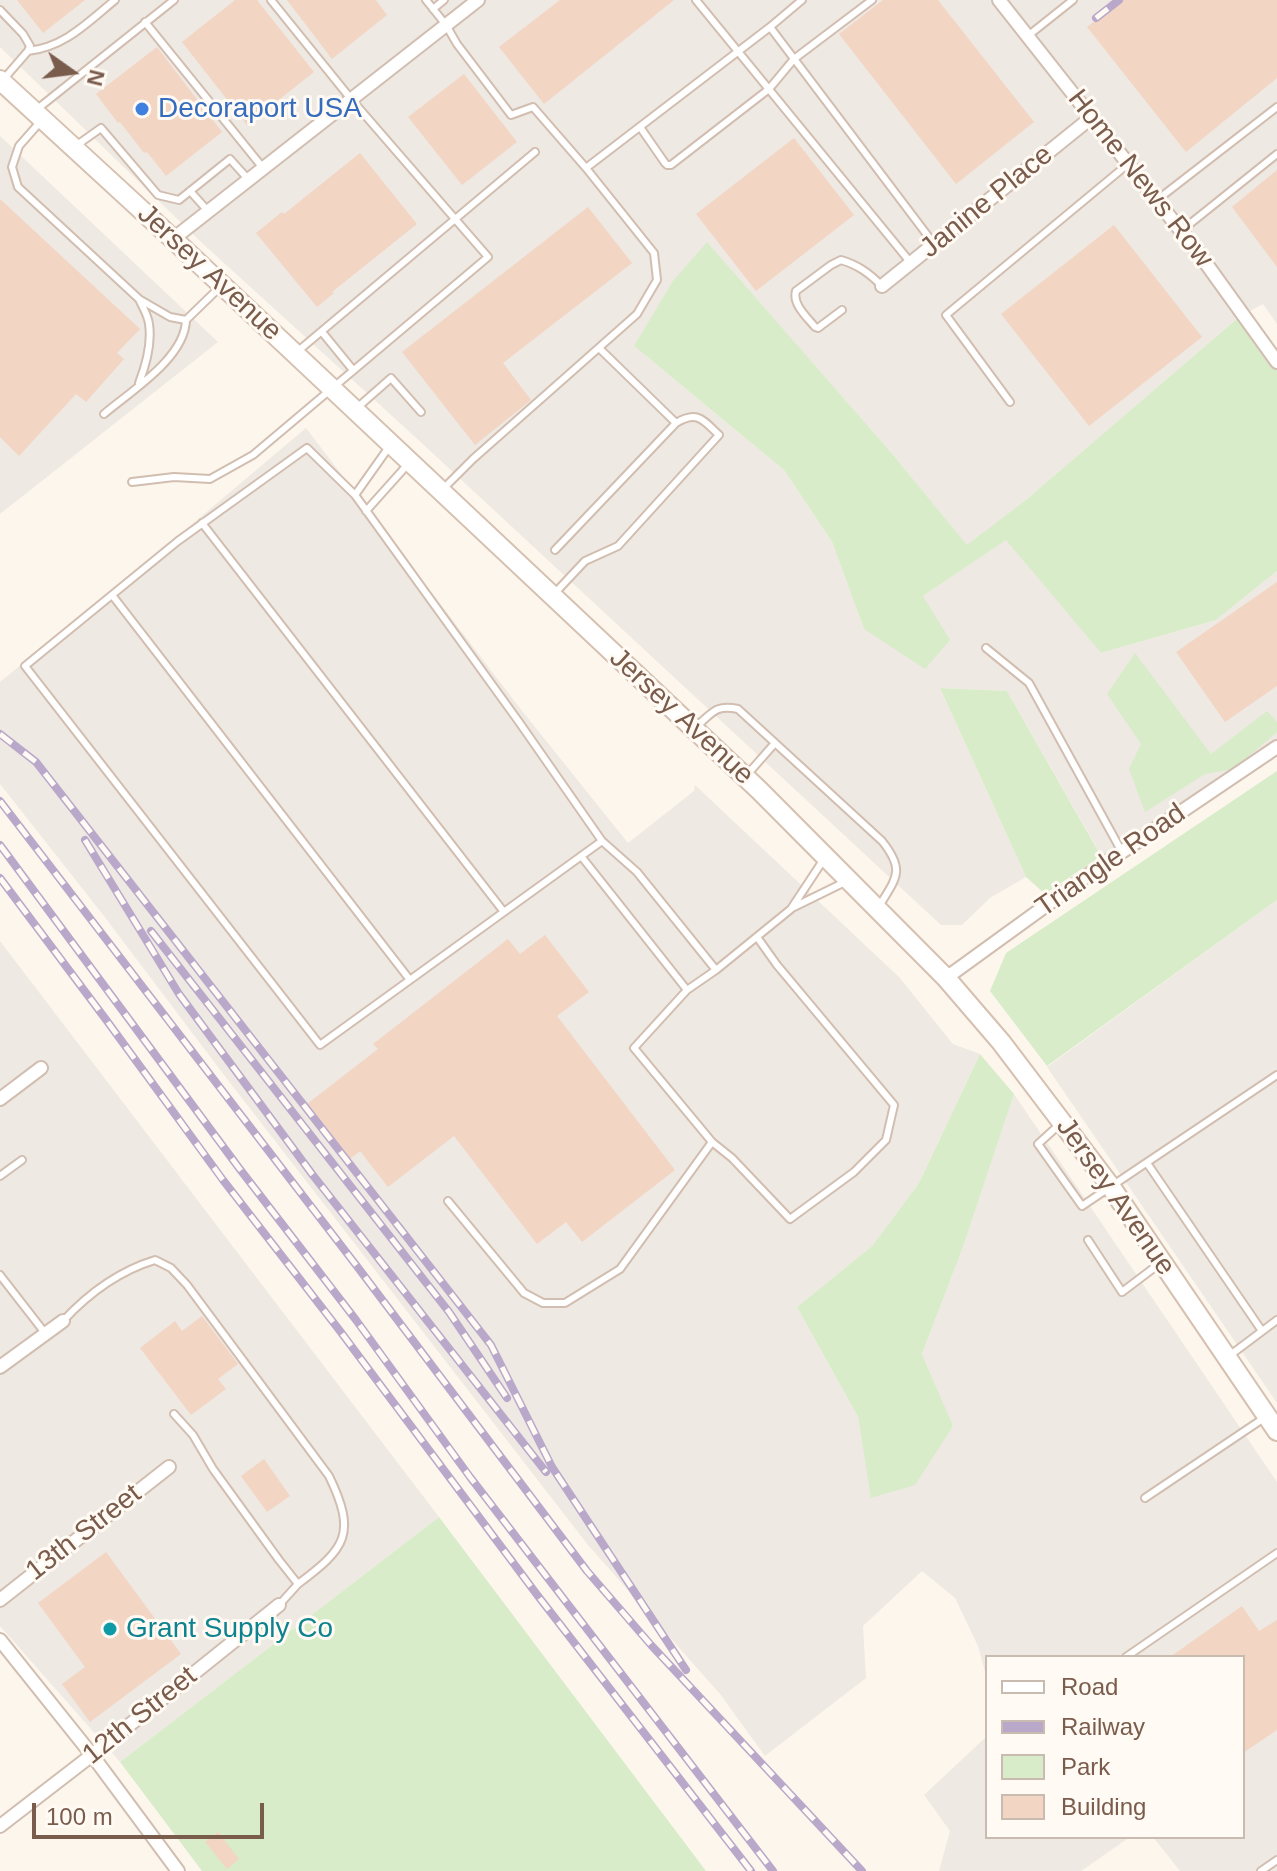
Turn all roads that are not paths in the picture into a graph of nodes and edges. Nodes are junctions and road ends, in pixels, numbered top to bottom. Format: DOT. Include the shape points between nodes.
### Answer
graph roads {
  1 [pos="115,0"];
  2 [pos="174,0"];
  3 [pos="271,0"];
  4 [pos="426,0"];
  5 [pos="444,0"];
  6 [pos="478,0"];
  7 [pos="696,0"];
  8 [pos="802,0"];
  9 [pos="872,0"];
  10 [pos="999,0"];
  11 [pos="1073,0"];
  12 [pos="433,9"];
  13 [pos="0,10"];
  14 [pos="145,22"];
  15 [pos="446,25"];
  16 [pos="770,27"];
  17 [pos="1027,36"];
  18 [pos="28,51"];
  19 [pos="738,52"];
  20 [pos="794,59"];
  21 [pos="1,82"];
  22 [pos="769,89"];
  23 [pos="351,99"];
  24 [pos="1277,107"];
  25 [pos="39,115"];
  26 [pos="1092,117"];
  27 [pos="640,127"];
  28 [pos="245,146"];
  29 [pos="74,147"];
  30 [pos="535,152"];
  31 [pos="1277,154"];
  32 [pos="230,159"];
  33 [pos="1128,164"];
  34 [pos="263,168"];
  35 [pos="586,168"];
  36 [pos="144,179"];
  37 [pos="248,179"];
  38 [pos="190,191"];
  39 [pos="128,197"];
  40 [pos="1157,200"];
  41 [pos="208,211"];
  42 [pos="456,219"];
  43 [pos="1181,231"];
  44 [pos="173,239"];
  45 [pos="934,244"];
  46 [pos="911,263"];
  47 [pos="222,285"];
  48 [pos="882,286"];
  49 [pos="139,299"];
  50 [pos="842,310"];
  51 [pos="186,320"];
  52 [pos="322,332"];
  53 [pos="599,348"];
  54 [pos="295,353"];
  55 [pos="1277,362"];
  56 [pos="353,370"];
  57 [pos="138,386"];
  58 [pos="332,388"];
  59 [pos="1010,402"];
  60 [pos="355,410"];
  61 [pos="421,412"];
  62 [pos="104,414"];
  63 [pos="676,423"];
  64 [pos="391,444"];
  65 [pos="410,462"];
  66 [pos="132,482"];
  67 [pos="441,491"];
  68 [pos="355,495"];
  69 [pos="366,511"];
  70 [pos="202,523"];
  71 [pos="555,550"];
  72 [pos="112,595"];
  73 [pos="552,596"];
  74 [pos="986,648"];
  75 [pos="694,729"];
  76 [pos="775,743"];
  77 [pos="1277,747"];
  78 [pos="745,777"];
  79 [pos="602,841"];
  80 [pos="1122,853"];
  81 [pos="581,856"];
  82 [pos="826,856"];
  83 [pos="850,880"];
  84 [pos="878,908"];
  85 [pos="791,909"];
  86 [pos="504,912"];
  87 [pos="757,937"];
  88 [pos="716,970"];
  89 [pos="946,978"];
  90 [pos="410,980"];
  91 [pos="687,990"];
  92 [pos="41,1068"];
  93 [pos="1277,1075"];
  94 [pos="0,1099"];
  95 [pos="1062,1122"];
  96 [pos="712,1142"];
  97 [pos="22,1160"];
  98 [pos="1147,1163"];
  99 [pos="0,1176"];
  100 [pos="1111,1187"];
  101 [pos="448,1201"];
  102 [pos="1088,1240"];
  103 [pos="1162,1262"];
  104 [pos="0,1275"];
  105 [pos="1277,1320"];
  106 [pos="63,1321"];
  107 [pos="1262,1331"];
  108 [pos="45,1333"];
  109 [pos="1227,1358"];
  110 [pos="0,1367"];
  111 [pos="174,1414"];
  112 [pos="1272,1424"];
  113 [pos="169,1467"];
  114 [pos="1145,1498"];
  115 [pos="1277,1553"];
  116 [pos="298,1584"];
  117 [pos="0,1600"];
  118 [pos="279,1605"];
  119 [pos="0,1640"];
  120 [pos="1129,1655"];
  121 [pos="92,1755"];
  122 [pos="0,1826"];
  123 [pos="1277,1860"];
  124 [pos="178,1871"];
  125 [pos="1261,1871"];
  1 -- 18 [label="lane" via="63,41"];
  2 -- 14 [label="lane"];
  3 -- 23 [label="lane"];
  4 -- 12 [label="lane"];
  5 -- 12 [label="lane"];
  6 -- 15 [label="street"];
  7 -- 19 [label="lane"];
  8 -- 16 [label="lane"];
  9 -- 20 [label="lane"];
  10 -- 17 [label="street, Home News Row"];
  11 -- 17 [label="lane"];
  12 -- 15 [label="lane"];
  13 -- 18 [label="lane" via="28,40"];
  14 -- 25 [label="lane"];
  14 -- 28 [label="lane"];
  15 -- 23 [label="street"];
  15 -- 35 [label="lane" via="511,115 533,107"];
  16 -- 19 [label="lane"];
  16 -- 20 [label="lane"];
  17 -- 26 [label="street, Home News Row"];
  18 -- 21 [label="lane"];
  19 -- 22 [label="lane"];
  19 -- 27 [label="lane"];
  20 -- 22 [label="lane"];
  20 -- 45 [label="lane"];
  21 -- 25 [label="street, Jersey Avenue"];
  22 -- 27 [label="lane" via="671,165"];
  22 -- 46 [label="lane"];
  23 -- 34 [label="street"];
  23 -- 42 [label="lane"];
  24 -- 40 [label="lane"];
  25 -- 29 [label="street, Jersey Avenue"];
  25 -- 49 [label="lane" via="12,167 18,187"];
  26 -- 33 [label="street, Home News Row"];
  26 -- 45 [label="street, Janine Place"];
  27 -- 35 [label="lane"];
  28 -- 32 [label="lane"];
  28 -- 34 [label="lane"];
  29 -- 36 [label="lane" via="101,128"];
  29 -- 39 [label="street, Jersey Avenue"];
  30 -- 42 [label="lane"];
  31 -- 43 [label="lane"];
  32 -- 37 [label="lane"];
  32 -- 38 [label="lane"];
  33 -- 40 [label="street, Home News Row"];
  33 -- 59 [label="lane" via="946,315"];
  34 -- 37 [label="street"];
  35 -- 53 [label="lane" via="654,253 657,280 637,314"];
  36 -- 38 [label="lane" via="158,195 179,200"];
  36 -- 39 [label="lane"];
  37 -- 41 [label="street"];
  38 -- 41 [label="lane"];
  39 -- 44 [label="street, Jersey Avenue"];
  40 -- 43 [label="street, Home News Row"];
  41 -- 44 [label="street"];
  42 -- 52 [label="lane"];
  42 -- 56 [label="lane" via="488,257"];
  43 -- 55 [label="street, Home News Row"];
  44 -- 47 [label="street, Jersey Avenue"];
  45 -- 46 [label="street, Janine Place"];
  46 -- 48 [label="street, Janine Place"];
  47 -- 51 [label="lane"];
  47 -- 54 [label="street, Jersey Avenue"];
  48 -- 50 [label="lane" via="841,260 796,291 796,302 815,327"];
  49 -- 51 [label="lane"];
  49 -- 57 [label="lane" via="149,321 149,348"];
  51 -- 57 [label="lane" via="182,339 159,372"];
  52 -- 54 [label="lane"];
  52 -- 56 [label="lane"];
  53 -- 63 [label="lane"];
  53 -- 67 [label="lane"];
  54 -- 58 [label="street, Jersey Avenue"];
  56 -- 58 [label="lane"];
  57 -- 62 [label="lane"];
  58 -- 60 [label="street, Jersey Avenue"];
  58 -- 66 [label="lane" via="253,455 210,479"];
  60 -- 61 [label="lane" via="391,378"];
  60 -- 64 [label="street, Jersey Avenue"];
  63 -- 71 [label="lane"];
  63 -- 73 [label="lane" via="697,417 719,435 618,546 585,561"];
  64 -- 65 [label="street, Jersey Avenue"];
  64 -- 68 [label="lane"];
  65 -- 67 [label="street, Jersey Avenue"];
  65 -- 69 [label="lane"];
  67 -- 73 [label="street, Jersey Avenue"];
  68 -- 69 [label="lane"];
  68 -- 70 [label="lane" via="307,448"];
  69 -- 79 [label="lane"];
  70 -- 72 [label="lane"];
  70 -- 86 [label="lane"];
  72 -- 90 [label="lane"];
  72 -- 90 [label="lane" via="25,666 320,1045"];
  73 -- 75 [label="street, Jersey Avenue"];
  74 -- 80 [label="lane" via="1029,683"];
  75 -- 76 [label="lane" via="726,706 738,709"];
  75 -- 78 [label="street, Jersey Avenue"];
  76 -- 78 [label="lane"];
  76 -- 84 [label="lane" via="894,856 897,872"];
  77 -- 80 [label="street, Triangle Road"];
  78 -- 82 [label="street, Jersey Avenue"];
  79 -- 81 [label="lane"];
  79 -- 88 [label="lane" via="637,872"];
  80 -- 89 [label="street, Triangle Road"];
  81 -- 86 [label="lane"];
  81 -- 91 [label="lane"];
  82 -- 83 [label="street, Jersey Avenue"];
  82 -- 85 [label="lane"];
  83 -- 84 [label="street, Jersey Avenue"];
  83 -- 85 [label="lane"];
  84 -- 89 [label="street, Jersey Avenue"];
  85 -- 87 [label="lane"];
  86 -- 90 [label="lane"];
  87 -- 88 [label="lane"];
  87 -- 96 [label="lane" via="894,1105 886,1140 854,1172 790,1219"];
  88 -- 91 [label="lane"];
  89 -- 95 [label="street, Jersey Avenue"];
  91 -- 96 [label="lane" via="634,1048"];
  92 -- 94 [label="street"];
  93 -- 98 [label="lane"];
  95 -- 100 [label="street, Jersey Avenue"];
  95 -- 100 [label="lane" via="1038,1144 1082,1206"];
  96 -- 101 [label="lane" via="620,1269 565,1303 543,1303 524,1293"];
  97 -- 99 [label="lane"];
  98 -- 100 [label="lane"];
  98 -- 107 [label="lane"];
  100 -- 103 [label="street, Jersey Avenue"];
  102 -- 103 [label="lane" via="1122,1292"];
  103 -- 109 [label="street, Jersey Avenue"];
  104 -- 108 [label="lane"];
  105 -- 107 [label="lane"];
  106 -- 108 [label="street"];
  106 -- 116 [label="lane" via="83,1300 134,1267 155,1260 179,1276 329,1476 341,1502 340,1547"];
  107 -- 109 [label="lane"];
  108 -- 110 [label="street"];
  109 -- 112 [label="street, Jersey Avenue"];
  111 -- 116 [label="lane"];
  112 -- 114 [label="lane"];
  113 -- 117 [label="street, 13th Street"];
  115 -- 120 [label="lane"];
  116 -- 118 [label="lane"];
  118 -- 121 [label="street, 12th Street"];
  119 -- 121 [label="street"];
  121 -- 122 [label="street, 12th Street"];
  121 -- 124 [label="street"];
  123 -- 125 [label="lane"];
}
